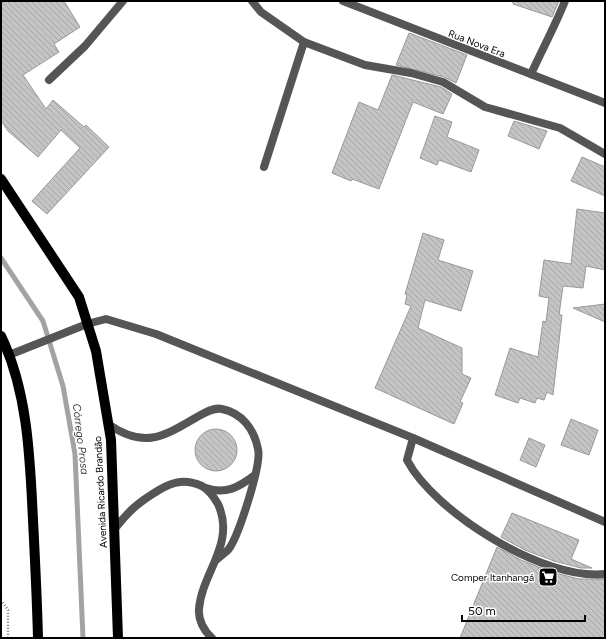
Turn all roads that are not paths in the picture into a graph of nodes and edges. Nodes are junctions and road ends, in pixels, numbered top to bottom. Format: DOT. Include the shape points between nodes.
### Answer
graph roads {
  1 [pos="123,1"];
  2 [pos="252,1"];
  3 [pos="343,1"];
  4 [pos="565,1"];
  5 [pos="304,42"];
  6 [pos="531,74"];
  7 [pos="49,80"];
  8 [pos="605,103"];
  9 [pos="605,154"];
  10 [pos="264,167"];
  11 [pos="1,179"];
  12 [pos="87,324"];
  13 [pos="1,336"];
  14 [pos="9,355"];
  15 [pos="108,424"];
  16 [pos="413,438"];
  17 [pos="255,475"];
  18 [pos="205,488"];
  19 [pos="605,522"];
  20 [pos="114,530"];
  21 [pos="216,560"];
  22 [pos="605,574"];
  23 [pos="38,638"];
  24 [pos="119,638"];
  25 [pos="212,638"];
  1 -- 7 [label="street" via="85,46"];
  2 -- 5 [label="street" via="261,12"];
  3 -- 6 [label="street, Rua Nova Era"];
  4 -- 6 [label="street"];
  5 -- 9 [label="street" via="365,65 443,82 485,107 560,128"];
  5 -- 10 [label="street"];
  6 -- 8 [label="street, Rua Nova Era"];
  11 -- 12 [label="main road, Avenida Ricardo Brandão" via="79,297"];
  12 -- 14 [label="street"];
  12 -- 15 [label="main road, Avenida Ricardo Brandão" via="96,351"];
  12 -- 16 [label="street" via="106,319 156,334"];
  13 -- 14 [label="main road"];
  14 -- 23 [label="main road" via="21,394 29,446"];
  15 -- 17 [label="street" via="136,439 149,438 170,432 206,411 221,408 239,415 252,431 259,450"];
  15 -- 20 [label="main road, Avenida Ricardo Brandão" via="111,440"];
  16 -- 19 [label="street"];
  16 -- 22 [label="street" via="407,460 414,474 460,517 507,546 543,563 569,572"];
  17 -- 18 [label="street" via="239,487 227,491"];
  17 -- 21 [label="street" via="252,491 228,549"];
  18 -- 20 [label="street" via="191,482 180,481 167,485 128,511"];
  18 -- 21 [label="street" via="214,497 221,511 224,527"];
  20 -- 24 [label="main road, Avenida Ricardo Brandão"];
  21 -- 25 [label="street" via="199,610 206,634"];
}
